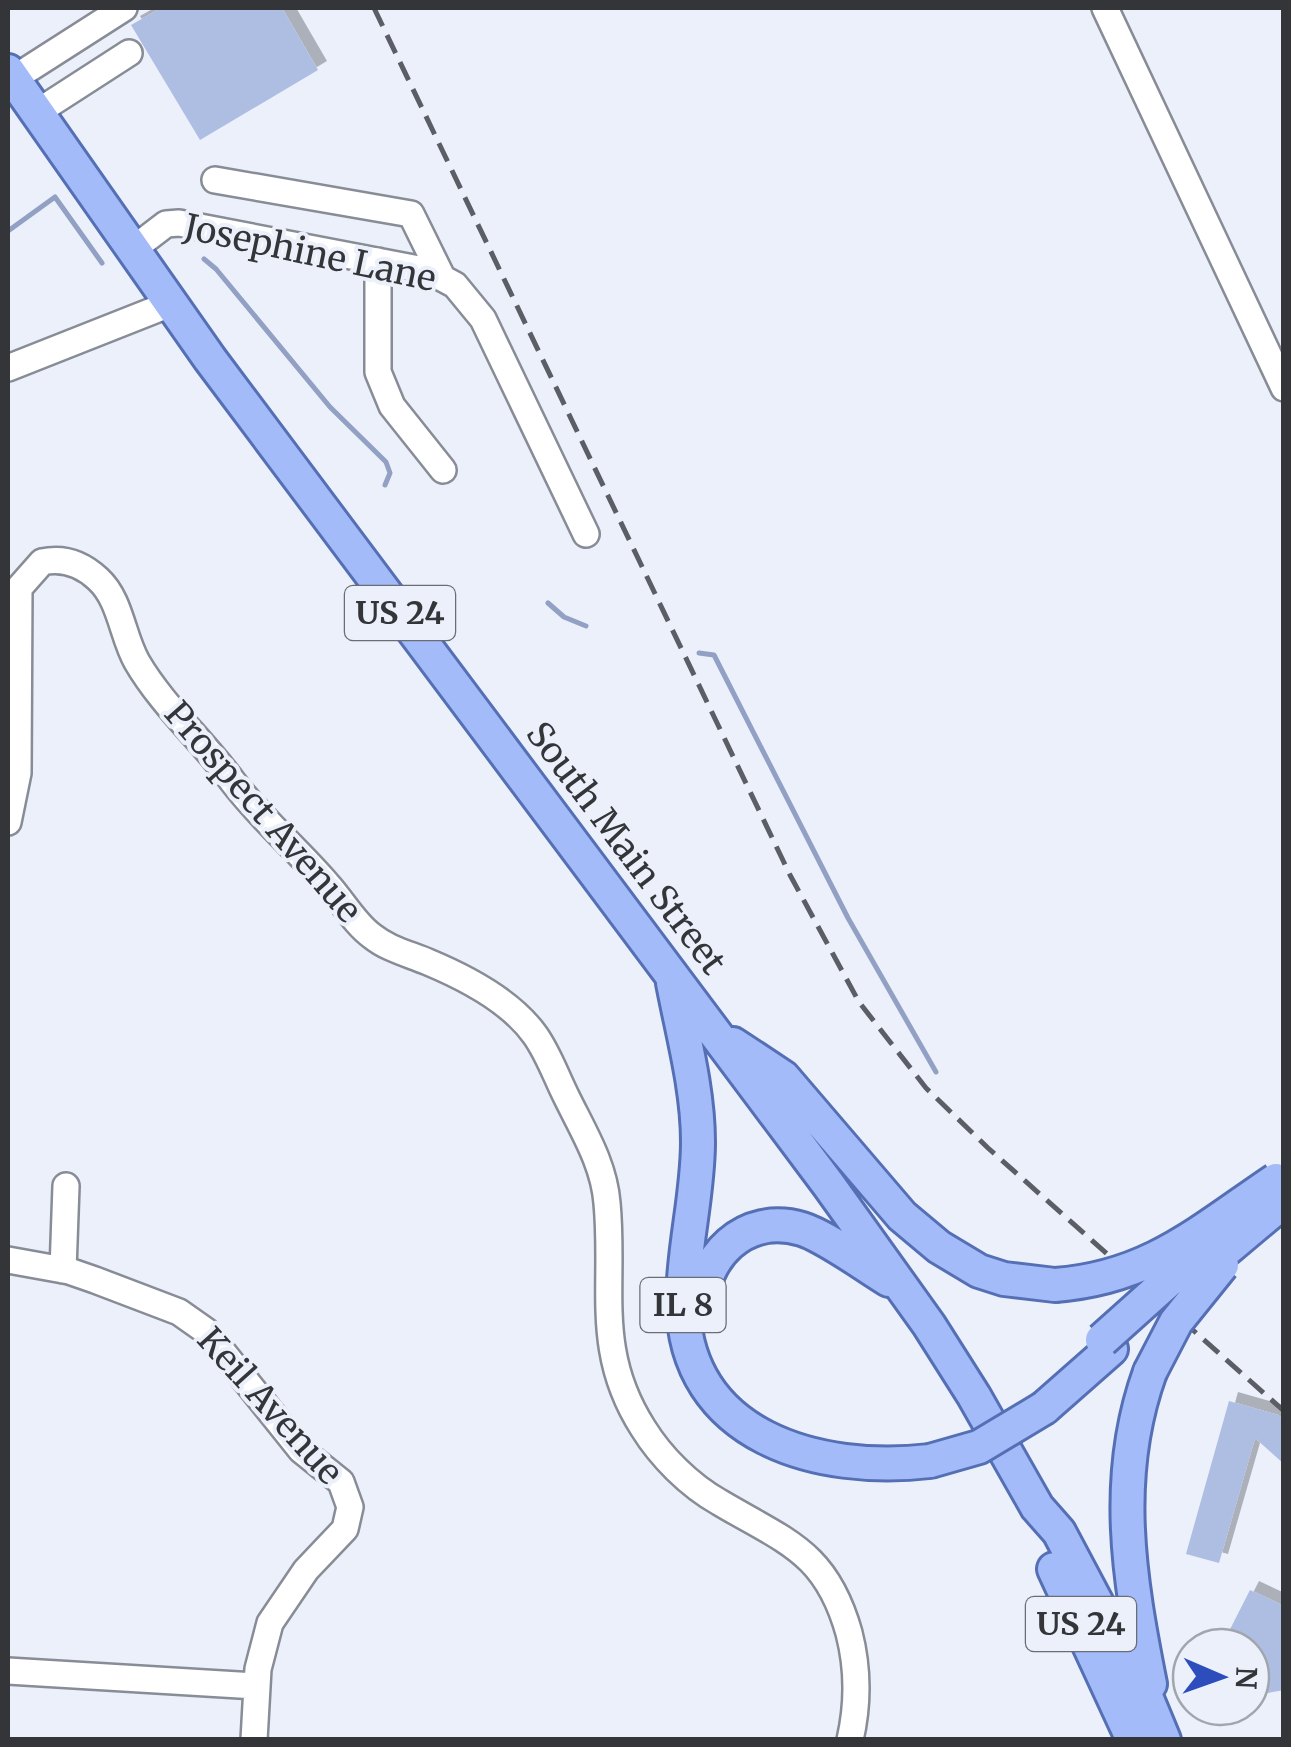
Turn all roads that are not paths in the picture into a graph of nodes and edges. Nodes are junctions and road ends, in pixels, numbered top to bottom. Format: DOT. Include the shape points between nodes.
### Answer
graph roads {
  1 [pos="124,8"];
  2 [pos="1105,8"];
  3 [pos="129,53"];
  4 [pos="10,75"];
  5 [pos="36,113"];
  6 [pos="205,226"];
  7 [pos="132,250"];
  8 [pos="378,260"];
  9 [pos="442,277"];
  10 [pos="170,304"];
  11 [pos="8,368"];
  12 [pos="1284,388"];
  13 [pos="443,470"];
  14 [pos="586,534"];
  15 [pos="8,822"];
  16 [pos="671,974"];
  17 [pos="714,1031"];
  18 [pos="66,1186"];
  19 [pos="1282,1189"];
  20 [pos="8,1260"];
  21 [pos="63,1270"];
  22 [pos="902,1287"];
  23 [pos="928,1454"];
  24 [pos="8,1671"];
  25 [pos="256,1686"];
  26 [pos="1152,1734"];
  27 [pos="254,1740"];
  28 [pos="850,1740"];
  1 -- 4 [label="street"];
  2 -- 12 [label="street"];
  3 -- 5 [label="street"];
  4 -- 5 [label="main road, US 24"];
  5 -- 7 [label="main road, US 24"];
  6 -- 7 [label="street, Josephine Lane" via="166,224"];
  6 -- 8 [label="street, Josephine Lane"];
  6 -- 9 [label="street" via="211,179 411,214"];
  7 -- 10 [label="main road, South Main Street / US 24"];
  8 -- 9 [label="street, Josephine Lane"];
  8 -- 13 [label="street" via="378,372 392,406"];
  9 -- 14 [label="street, Josephine Lane" via="483,319"];
  10 -- 11 [label="street"];
  10 -- 16 [label="main road, South Main Street / US 24"];
  15 -- 28 [label="street, Prospect Avenue" via="18,773 19,588 42,562 72,562 106,589 154,686 367,933 458,977 506,1006 535,1034 600,1165 607,1203 606,1308 632,1409 659,1450 716,1501 789,1541 830,1584 854,1659"];
  16 -- 17 [label="main road, South Main Street / US 24"];
  16 -- 23 [label="main road, IL 8" via="698,1137 684,1316 706,1383 730,1414 794,1452 856,1464"];
  17 -- 19 [label="main road, bridge" via="783,1077 902,1216 939,1247 1004,1279 1092,1282 1142,1266"];
  17 -- 22 [label="main road, South Main Street / US 24"];
  18 -- 21 [label="street"];
  19 -- 23 [label="main road, IL 8, bridge" via="1040,1402"];
  19 -- 26 [label="main road, bridge" via="1188,1304 1150,1372 1132,1434 1128,1566"];
  20 -- 21 [label="street, Keil Avenue"];
  21 -- 25 [label="street, Keil Avenue" via="197,1323 301,1450 341,1482 350,1507 345,1530 278,1608 264,1638"];
  22 -- 23 [label="main road, IL 8" via="814,1234 762,1227 731,1240 715,1257 701,1293 702,1330 727,1387 778,1429 839,1449"];
  22 -- 26 [label="main road, South Main Street / US 24" via="1037,1507 1059,1532"];
  24 -- 25 [label="street"];
  25 -- 27 [label="street"];
}
